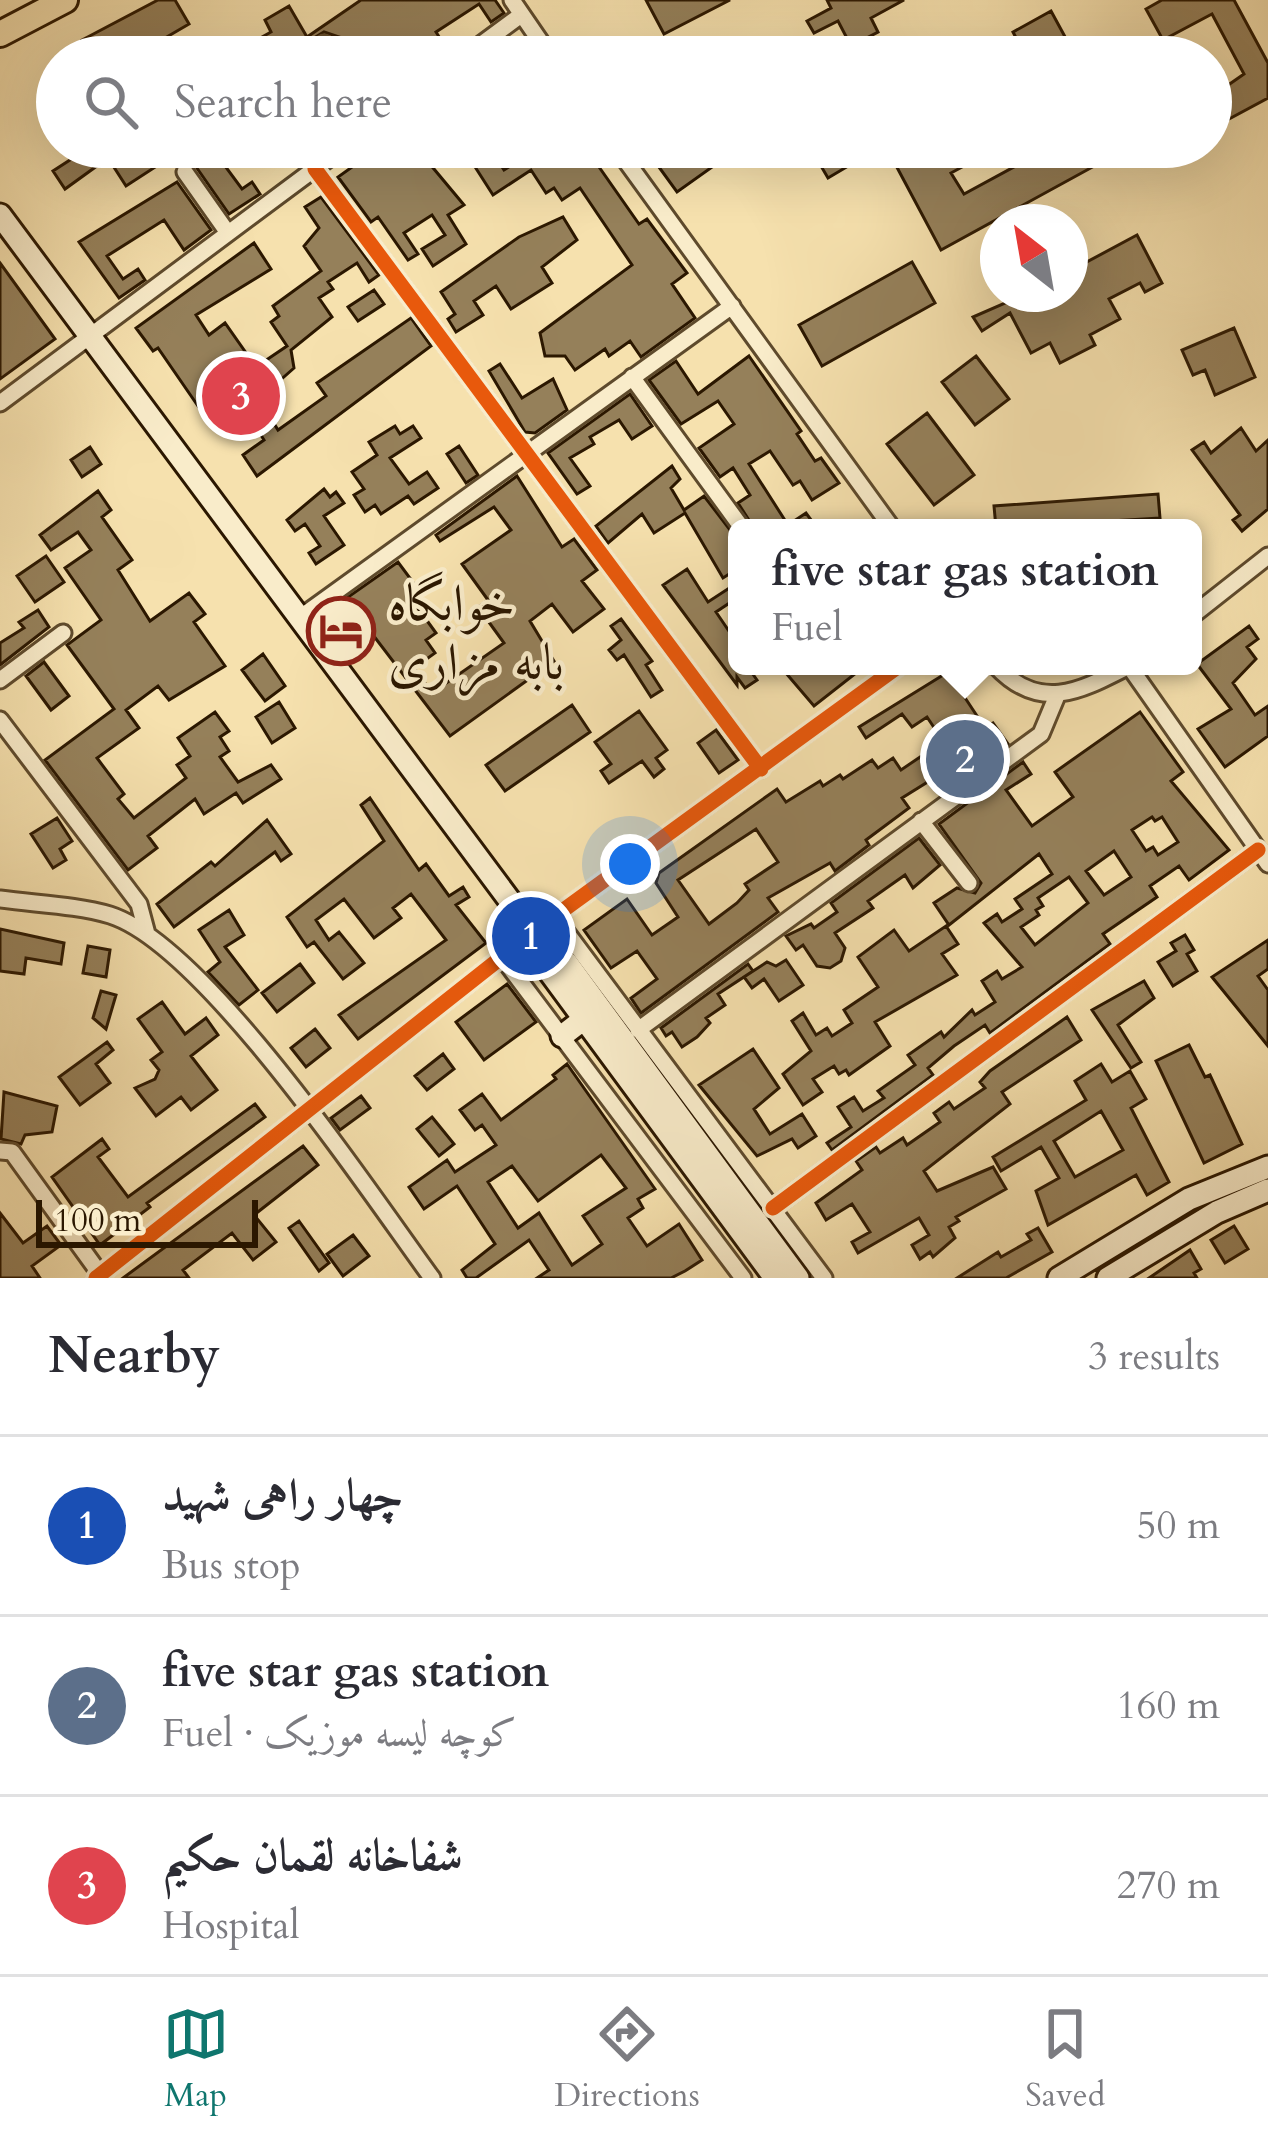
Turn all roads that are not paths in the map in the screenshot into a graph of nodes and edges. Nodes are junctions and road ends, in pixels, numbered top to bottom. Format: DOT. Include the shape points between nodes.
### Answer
graph roads {
  1 [pos="65,0"];
  2 [pos="516,8"];
  3 [pos="0,34"];
  4 [pos="486,36"];
  5 [pos="536,36"];
  6 [pos="631,168"];
  7 [pos="315,169"];
  8 [pos="185,172"];
  9 [pos="4,230"];
  10 [pos="228,233"];
  11 [pos="731,307"];
  12 [pos="89,337"];
  13 [pos="632,376"];
  14 [pos="0,404"];
  15 [pos="527,449"];
  16 [pos="735,519"];
  17 [pos="885,519"];
  18 [pos="1268,556"];
  19 [pos="1202,608"];
  20 [pos="298,619"];
  21 [pos="63,633"];
  22 [pos="887,675"];
  23 [pos="1009,675"];
  24 [pos="1108,675"];
  25 [pos="1135,675"];
  26 [pos="0,680"];
  27 [pos="1056,698"];
  28 [pos="0,720"];
  29 [pos="761,769"];
  30 [pos="921,821"];
  31 [pos="1263,857"];
  32 [pos="968,884"];
  33 [pos="0,899"];
  34 [pos="555,916"];
  35 [pos="533,932"];
  36 [pos="147,934"];
  37 [pos="502,957"];
  38 [pos="588,974"];
  39 [pos="584,1019"];
  40 [pos="638,1030"];
  41 [pos="562,1036"];
  42 [pos="309,1110"];
  43 [pos="0,1151"];
  44 [pos="1268,1167"];
  45 [pos="1268,1190"];
  46 [pos="772,1208"];
  47 [pos="100,1277"];
  48 [pos="432,1278"];
  49 [pos="742,1278"];
  50 [pos="775,1278"];
  51 [pos="798,1278"];
  52 [pos="824,1278"];
  53 [pos="1059,1278"];
  54 [pos="1108,1278"];
  1 -- 3 [label="highway"];
  2 -- 4 [label="street"];
  2 -- 5 [label="street"];
  6 -- 11 [label="street"];
  7 -- 10 [label="street"];
  7 -- 15 [label="street"];
  8 -- 10 [label="street"];
  9 -- 12 [label="main road"];
  10 -- 12 [label="street"];
  11 -- 13 [label="street"];
  11 -- 17 [label="street"];
  12 -- 14 [label="street"];
  12 -- 20 [label="main road"];
  13 -- 15 [label="street"];
  13 -- 16 [label="street"];
  15 -- 20 [label="street"];
  15 -- 29 [label="street"];
  18 -- 19 [label="street"];
  20 -- 35 [label="main road"];
  21 -- 26 [label="street"];
  22 -- 29 [label="street"];
  23 -- 27 [label="street"];
  24 -- 27 [label="street"];
  25 -- 31 [label="street"];
  27 -- 30 [label="street" via="1041,734"];
  28 -- 36 [label="street" via="139,904"];
  29 -- 34 [label="street"];
  30 -- 32 [label="street"];
  30 -- 40 [label="street"];
  31 -- 46 [label="street"];
  33 -- 36 [label="street" via="110,915"];
  34 -- 35 [label="street"];
  34 -- 38 [label="street"];
  35 -- 37 [label="street"];
  35 -- 38 [label="main road"];
  35 -- 39 [label="main road"];
  36 -- 42 [label="street" via="187,966"];
  37 -- 41 [label="street"];
  37 -- 42 [label="street"];
  38 -- 40 [label="street"];
  38 -- 51 [label="main road"];
  39 -- 41 [label="main road"];
  39 -- 50 [label="main road"];
  40 -- 46 [label="street"];
  41 -- 49 [label="street"];
  42 -- 47 [label="street"];
  42 -- 48 [label="street"];
  43 -- 47 [label="street" via="12,1153"];
  44 -- 53 [label="main road" via="1189,1199"];
  45 -- 54 [label="main road"];
  46 -- 52 [label="street"];
}
